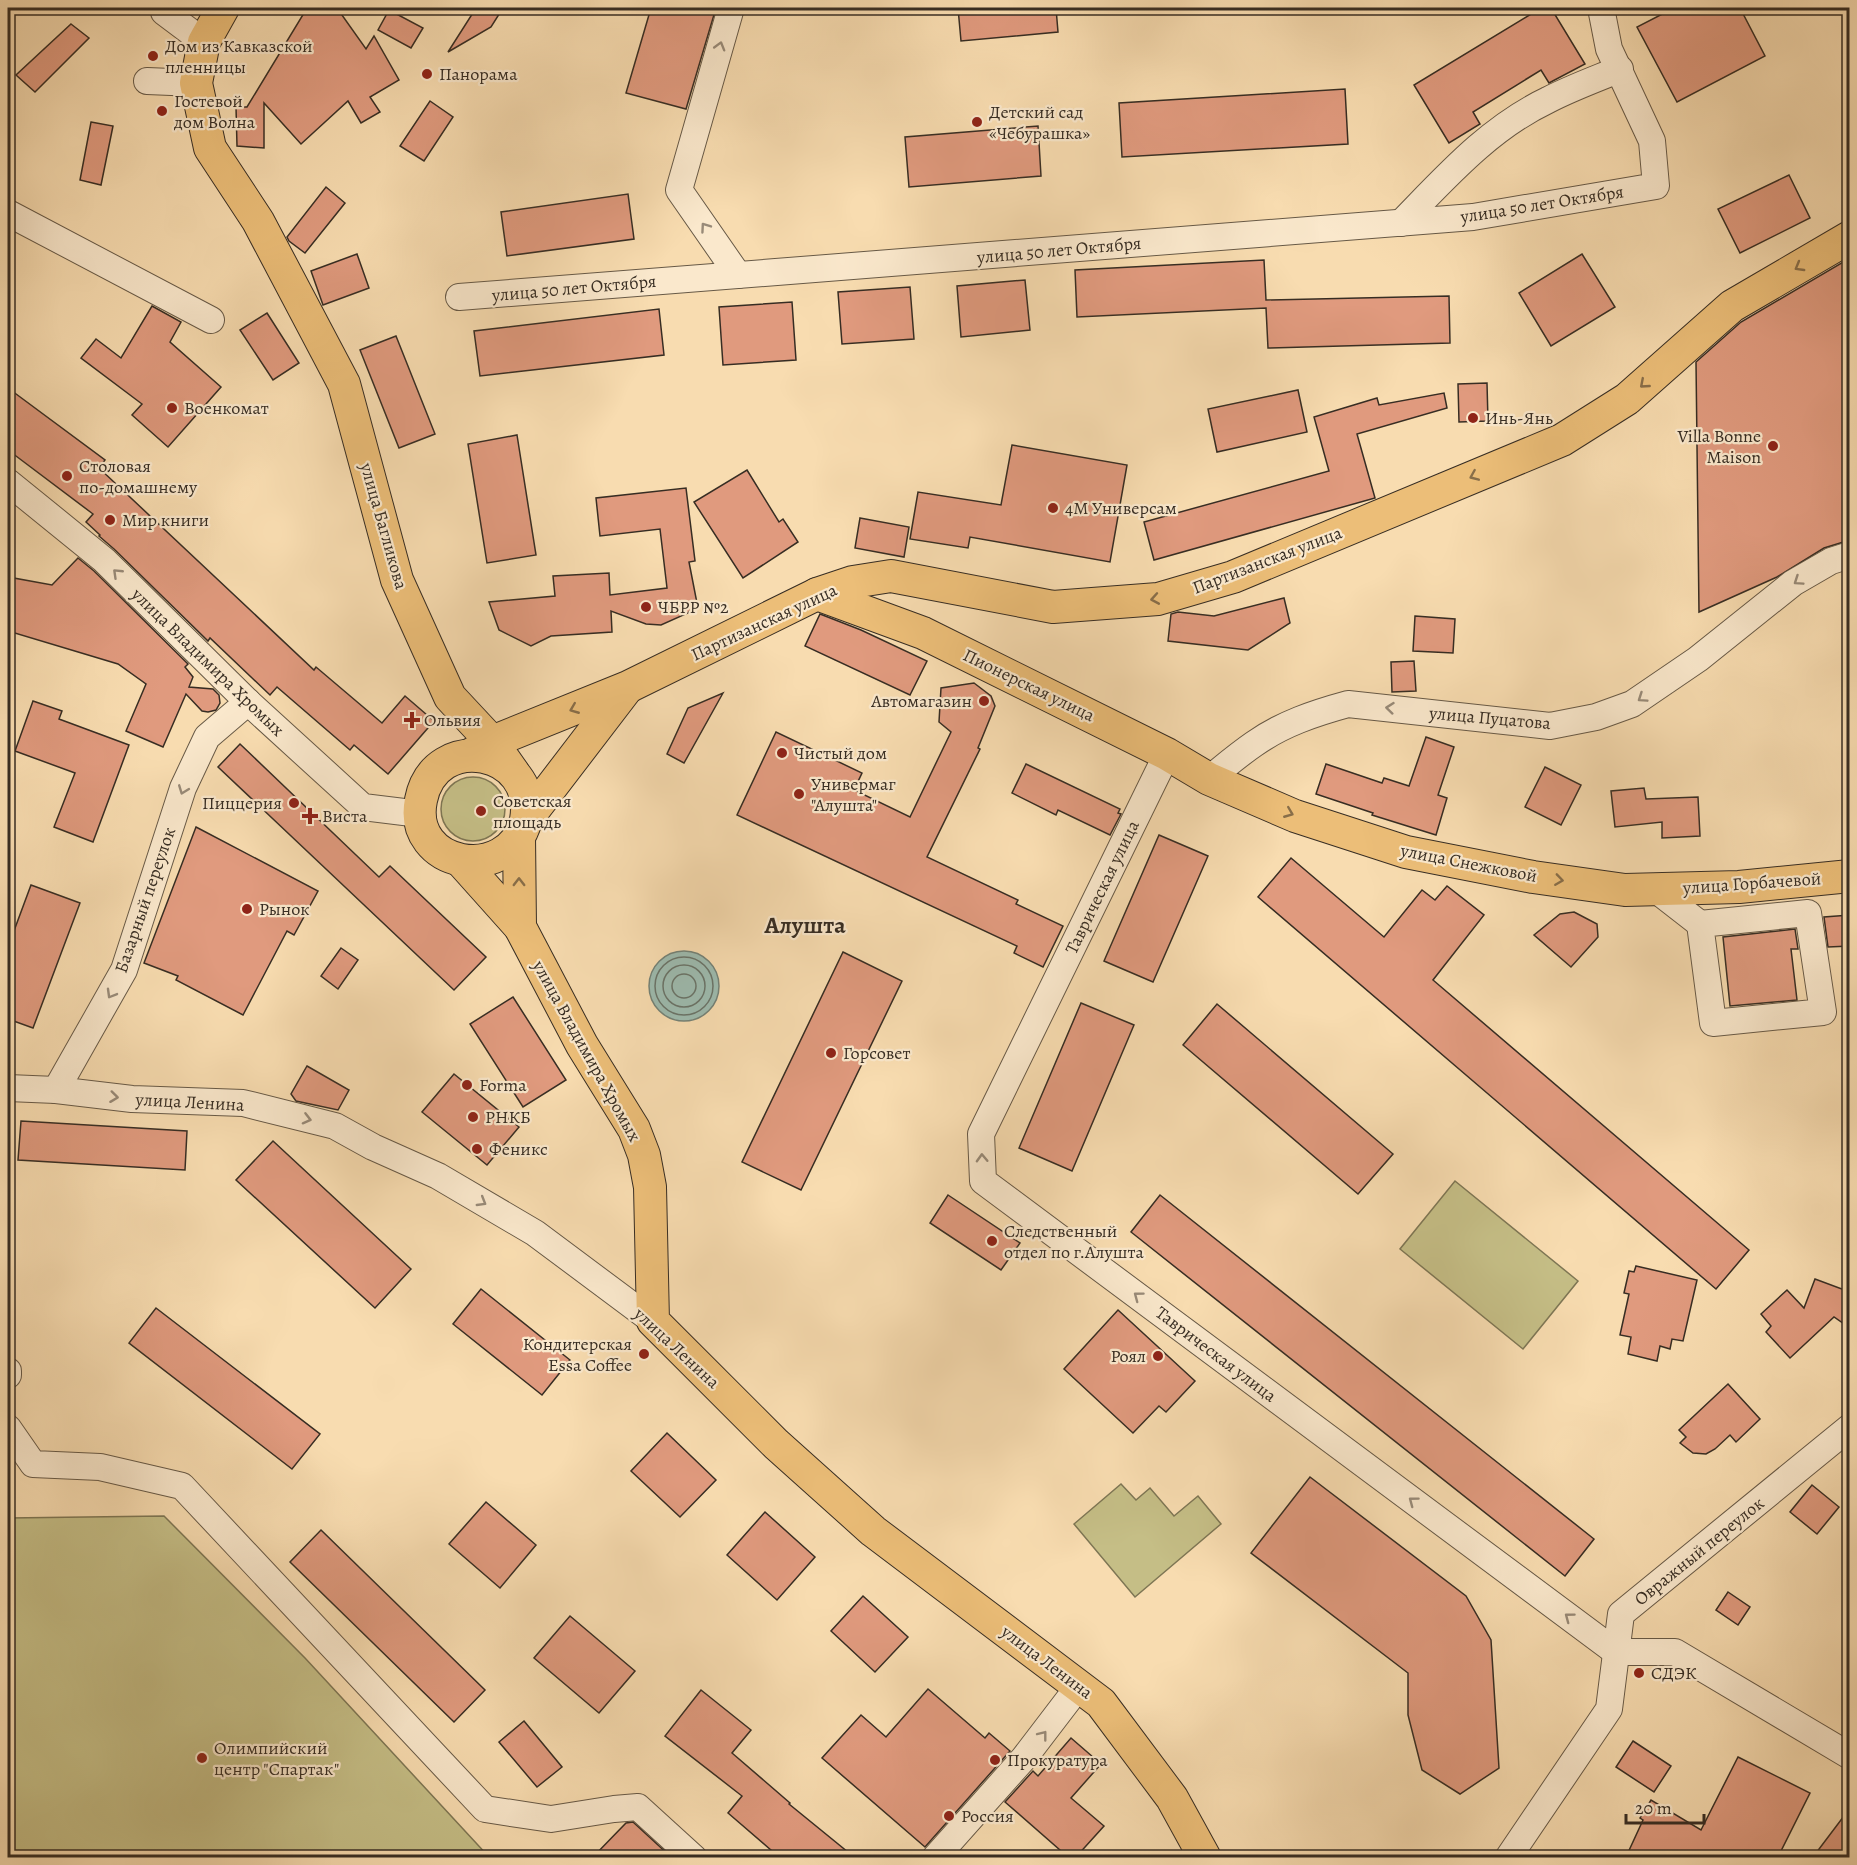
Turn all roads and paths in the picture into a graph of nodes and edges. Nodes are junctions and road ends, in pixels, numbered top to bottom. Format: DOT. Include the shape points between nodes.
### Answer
graph roads {
  1 [pos="223,8"];
  2 [pos="732,8"];
  3 [pos="1601,8"];
  4 [pos="164,12"];
  5 [pos="204,42"];
  6 [pos="1620,69"];
  7 [pos="147,81"];
  8 [pos="196,83"];
  9 [pos="8,213"];
  10 [pos="1401,223"];
  11 [pos="1850,237"];
  12 [pos="738,275"];
  13 [pos="459,297"];
  14 [pos="211,320"];
  15 [pos="8,482"];
  16 [pos="1850,555"];
  17 [pos="817,594"];
  18 [pos="628,687"];
  19 [pos="450,697"];
  20 [pos="248,702"];
  21 [pos="471,753"];
  22 [pos="1167,754"];
  23 [pos="1222,784"];
  24 [pos="420,814"];
  25 [pos="523,828"];
  26 [pos="461,861"];
  27 [pos="1850,876"];
  28 [pos="1655,889"];
  29 [pos="1700,924"];
  30 [pos="520,927"];
  31 [pos="8,1088"];
  32 [pos="56,1090"];
  33 [pos="653,1321"];
  34 [pos="1850,1426"];
  35 [pos="8,1428"];
  36 [pos="1616,1652"];
  37 [pos="1079,1686"];
  38 [pos="1850,1756"];
  39 [pos="694,1857"];
  40 [pos="935,1857"];
  41 [pos="1205,1857"];
  42 [pos="1508,1857"];
  1 -- 5 [label="main road"];
  12 -- 2 [label="street, one-way" via="679,190"];
  3 -- 6 [label="street" via="1609,49"];
  4 -- 5 [label="street"];
  5 -- 8 [label="main road"];
  6 -- 10 [label="street" via="1547,100 1504,127 1469,154"];
  6 -- 10 [label="street, улица 50 лет Октября" via="1652,141 1656,186 1473,217"];
  7 -- 8 [label="street"];
  8 -- 19 [label="main road, улица Багликова" via="210,148 258,221 344,384 398,579"];
  9 -- 14 [label="street"];
  10 -- 12 [label="street, улица 50 лет Октября"];
  11 -- 17 [label="main road, Партизанская улица, one-way" via="1732,306 1627,399 1562,440 1233,577 1158,599 1053,607 891,576 852,582"];
  12 -- 13 [label="street, улица 50 лет Октября"];
  20 -- 15 [label="street, улица Владимира Хромых, one-way" via="104,560"];
  16 -- 23 [label="street, улица Пуцатова, one-way" via="1793,583 1698,659 1632,704 1596,717 1550,726 1348,704 1316,712 1254,743"];
  17 -- 18 [label="main road, Партизанская улица"];
  17 -- 22 [label="main road, Пионерская улица" via="923,633"];
  18 -- 21 [label="main road, one-way"];
  18 -- 25 [label="main road"];
  19 -- 21 [label="main road, улица Багликова"];
  19 -- 21 [label="main road, улица Багликова" via="452,729"];
  20 -- 24 [label="street, улица Владимира Хромых" via="363,807"];
  20 -- 32 [label="street, Базарный переулок, one-way" via="207,737 183,788 124,970"];
  21 -- 24 [label="main road" via="433,773 420,803"];
  21 -- 25 [label="main road" via="493,759 513,772 525,795 527,812"];
  22 -- 23 [label="main road, Пионерская улица"];
  36 -- 22 [label="street, Таврическая улица, one-way" via="983,1181 981,1134"];
  23 -- 28 [label="main road, улица Снежковой, one-way" via="1295,816 1406,852 1533,877 1625,890"];
  24 -- 26 [label="main road" via="426,836 441,852"];
  25 -- 26 [label="main road" via="504,853 483,862"];
  30 -- 25 [label="main road, one-way"];
  26 -- 30 [label="main road"];
  27 -- 28 [label="main road, улица Горбачевой" via="1739,887"];
  28 -- 29 [label="street"];
  29 -- 29 [label="street" via="1713,1023 1823,1012 1808,913"];
  30 -- 33 [label="main road, улица Владимира Хромых" via="582,1045 634,1129 644,1155 650,1187"];
  31 -- 32 [label="street, улица Ленина"];
  32 -- 33 [label="street, улица Ленина, one-way" via="132,1099 243,1103 335,1126 438,1176 535,1233"];
  33 -- 37 [label="main road, улица Ленина" via="776,1444 873,1531"];
  34 -- 36 [label="street, Овражный переулок" via="1621,1614"];
  35 -- 39 [label="street" via="33,1464 100,1467 182,1486 485,1809 551,1819 638,1807"];
  36 -- 38 [label="street" via="1675,1652"];
  36 -- 42 [label="street, Овражный переулок" via="1609,1709"];
  40 -- 37 [label="street, one-way" via="1024,1758"];
  37 -- 41 [label="main road, улица Ленина" via="1101,1703 1165,1788"];
}
